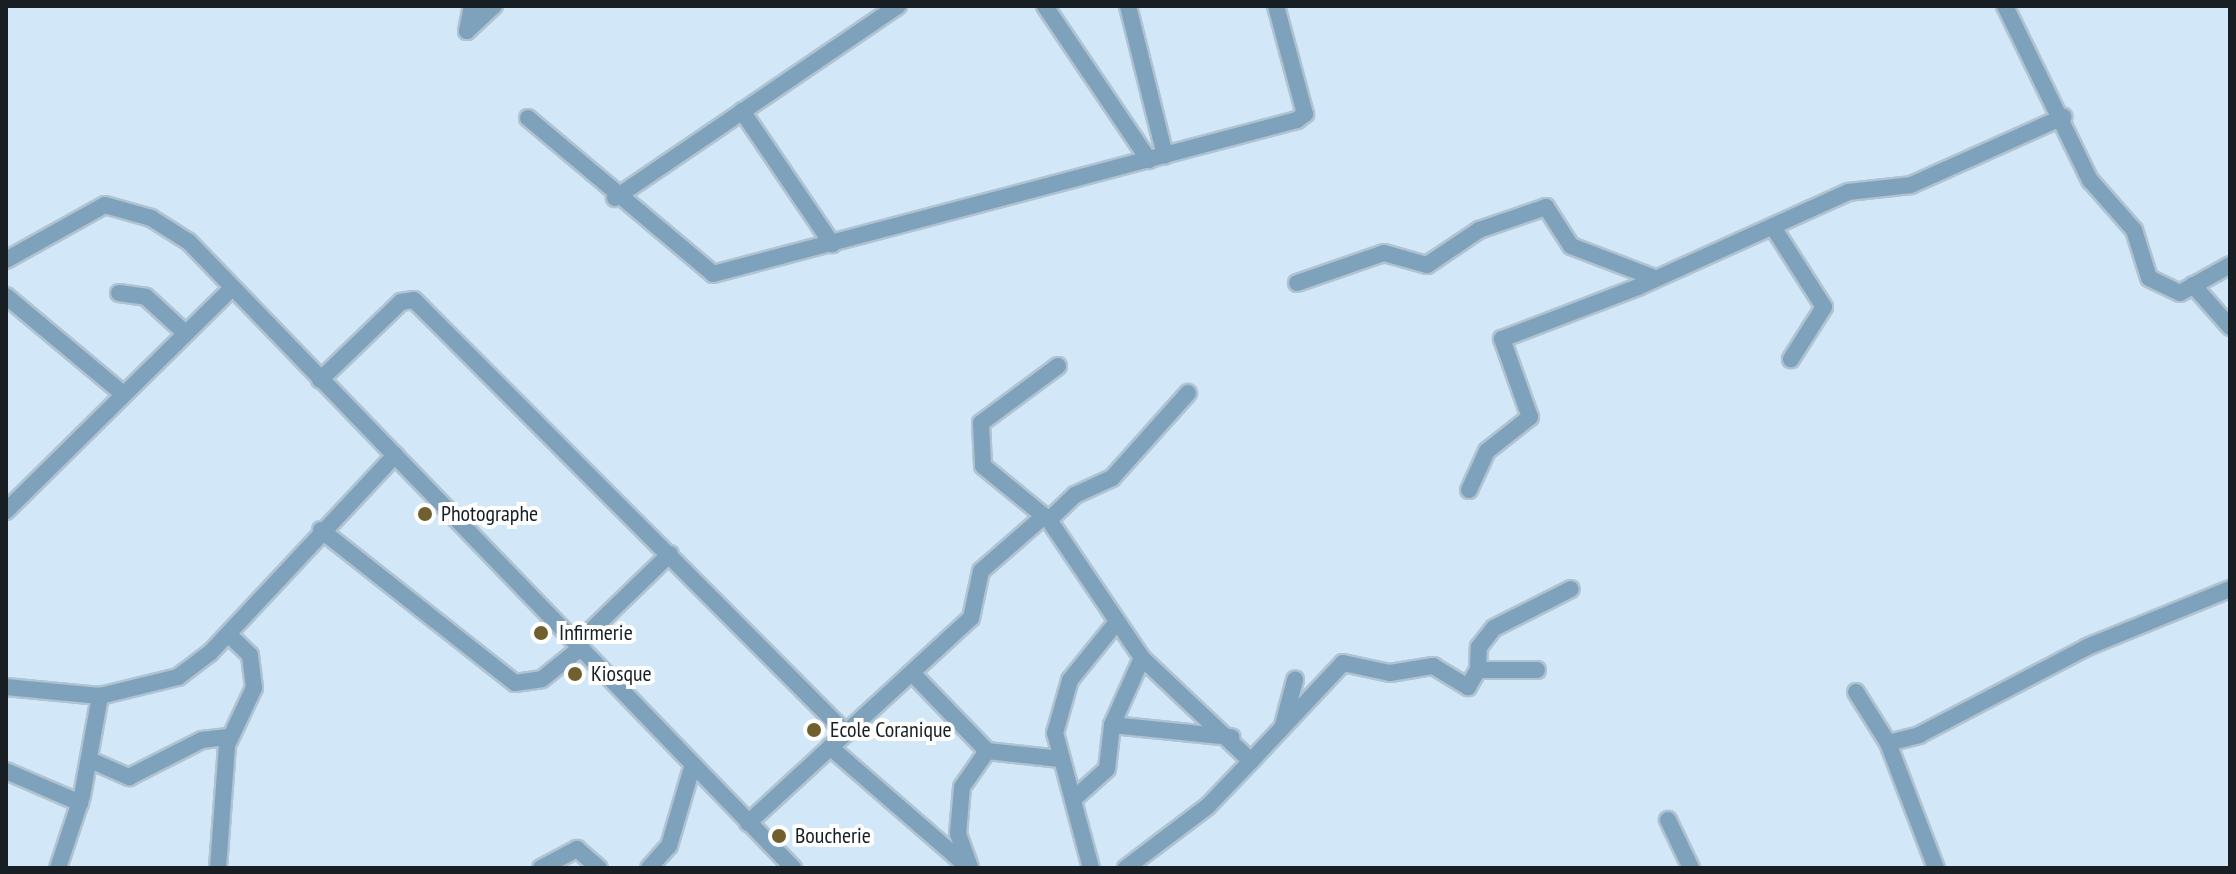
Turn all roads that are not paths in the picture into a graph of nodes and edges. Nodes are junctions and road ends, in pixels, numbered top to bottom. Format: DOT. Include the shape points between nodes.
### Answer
graph roads {
  1 [pos="472,6"];
  2 [pos="494,6"];
  3 [pos="898,6"];
  4 [pos="1045,6"];
  5 [pos="1128,6"];
  6 [pos="1276,6"];
  7 [pos="2005,6"];
  8 [pos="742,111"];
  9 [pos="2063,117"];
  10 [pos="528,118"];
  11 [pos="1157,158"];
  12 [pos="615,198"];
  13 [pos="1773,227"];
  14 [pos="832,244"];
  15 [pos="6,260"];
  16 [pos="2230,265"];
  17 [pos="1655,278"];
  18 [pos="1297,283"];
  19 [pos="2193,285"];
  20 [pos="232,288"];
  21 [pos="119,293"];
  22 [pos="6,296"];
  23 [pos="2230,327"];
  24 [pos="184,332"];
  25 [pos="1791,359"];
  26 [pos="1058,366"];
  27 [pos="320,380"];
  28 [pos="1188,393"];
  29 [pos="123,394"];
  30 [pos="395,455"];
  31 [pos="1469,490"];
  32 [pos="6,511"];
  33 [pos="1047,518"];
  34 [pos="321,530"];
  35 [pos="670,554"];
  36 [pos="1571,589"];
  37 [pos="2230,589"];
  38 [pos="1116,623"];
  39 [pos="228,634"];
  40 [pos="580,645"];
  41 [pos="1142,658"];
  42 [pos="1478,670"];
  43 [pos="1537,670"];
  44 [pos="913,674"];
  45 [pos="1295,680"];
  46 [pos="6,687"];
  47 [pos="1856,692"];
  48 [pos="100,696"];
  49 [pos="1112,725"];
  50 [pos="1283,725"];
  51 [pos="846,733"];
  52 [pos="228,737"];
  53 [pos="1231,737"];
  54 [pos="1888,743"];
  55 [pos="830,747"];
  56 [pos="987,751"];
  57 [pos="1061,759"];
  58 [pos="90,760"];
  59 [pos="1251,761"];
  60 [pos="693,764"];
  61 [pos="6,771"];
  62 [pos="1077,796"];
  63 [pos="80,803"];
  64 [pos="1668,820"];
  65 [pos="748,823"];
  66 [pos="58,868"];
  67 [pos="218,868"];
  68 [pos="541,868"];
  69 [pos="599,868"];
  70 [pos="649,868"];
  71 [pos="793,868"];
  72 [pos="970,868"];
  73 [pos="1091,868"];
  74 [pos="1126,868"];
  75 [pos="1691,868"];
  76 [pos="1936,868"];
  1 -- 2 [label="street" via="467,31"];
  3 -- 8 [label="street"];
  4 -- 11 [label="street"];
  5 -- 11 [label="street"];
  6 -- 11 [label="street" via="1305,114"];
  7 -- 9 [label="street"];
  8 -- 12 [label="street"];
  8 -- 14 [label="street"];
  9 -- 13 [label="street" via="1911,185 1862,188"];
  9 -- 19 [label="street" via="2090,180 2134,230 2149,278 2180,293"];
  10 -- 12 [label="street"];
  11 -- 14 [label="street"];
  12 -- 14 [label="street" via="713,274"];
  13 -- 17 [label="street"];
  13 -- 25 [label="street" via="1824,307"];
  15 -- 20 [label="street" via="114,204 170,228"];
  16 -- 19 [label="street"];
  17 -- 18 [label="street" via="1571,246 1546,207 1479,230 1427,265 1384,253"];
  17 -- 31 [label="street" via="1502,339 1530,417 1487,451"];
  19 -- 23 [label="street"];
  20 -- 24 [label="street"];
  20 -- 27 [label="street"];
  21 -- 24 [label="street" via="146,297"];
  22 -- 29 [label="street"];
  24 -- 29 [label="street"];
  26 -- 33 [label="street" via="992,410 977,439 993,477"];
  27 -- 30 [label="street"];
  27 -- 35 [label="street" via="401,302 414,300"];
  28 -- 33 [label="street" via="1112,478 1075,495"];
  29 -- 32 [label="street"];
  30 -- 34 [label="street"];
  30 -- 40 [label="street"];
  33 -- 38 [label="street"];
  33 -- 44 [label="street" via="981,571 976,613"];
  34 -- 39 [label="street"];
  34 -- 40 [label="street" via="515,683 542,679"];
  35 -- 40 [label="street"];
  35 -- 51 [label="street"];
  36 -- 42 [label="street" via="1494,628 1479,647"];
  37 -- 54 [label="street" via="2087,647 1919,735"];
  38 -- 41 [label="street"];
  38 -- 57 [label="street" via="1067,686 1055,733"];
  39 -- 48 [label="street" via="178,677"];
  39 -- 52 [label="street" via="250,655 254,688"];
  40 -- 60 [label="street"];
  41 -- 49 [label="street"];
  41 -- 53 [label="street"];
  42 -- 43 [label="street"];
  42 -- 50 [label="street" via="1468,687 1433,666 1383,672 1343,663"];
  44 -- 51 [label="street"];
  44 -- 56 [label="street"];
  45 -- 50 [label="street"];
  46 -- 48 [label="street"];
  47 -- 54 [label="street"];
  48 -- 58 [label="street"];
  49 -- 53 [label="street"];
  49 -- 62 [label="street" via="1107,769"];
  50 -- 59 [label="street"];
  51 -- 55 [label="street"];
  52 -- 58 [label="street" via="202,740 129,777"];
  52 -- 67 [label="street"];
  53 -- 59 [label="street"];
  54 -- 76 [label="street"];
  55 -- 65 [label="street"];
  55 -- 72 [label="street"];
  56 -- 57 [label="street"];
  56 -- 72 [label="street" via="962,787 958,834"];
  57 -- 62 [label="street"];
  58 -- 63 [label="street"];
  59 -- 74 [label="street" via="1187,824"];
  60 -- 65 [label="street"];
  60 -- 70 [label="street" via="669,846"];
  61 -- 63 [label="street"];
  62 -- 73 [label="street"];
  63 -- 66 [label="street"];
  64 -- 75 [label="street"];
  65 -- 71 [label="street"];
  68 -- 69 [label="street" via="577,849"];
}
